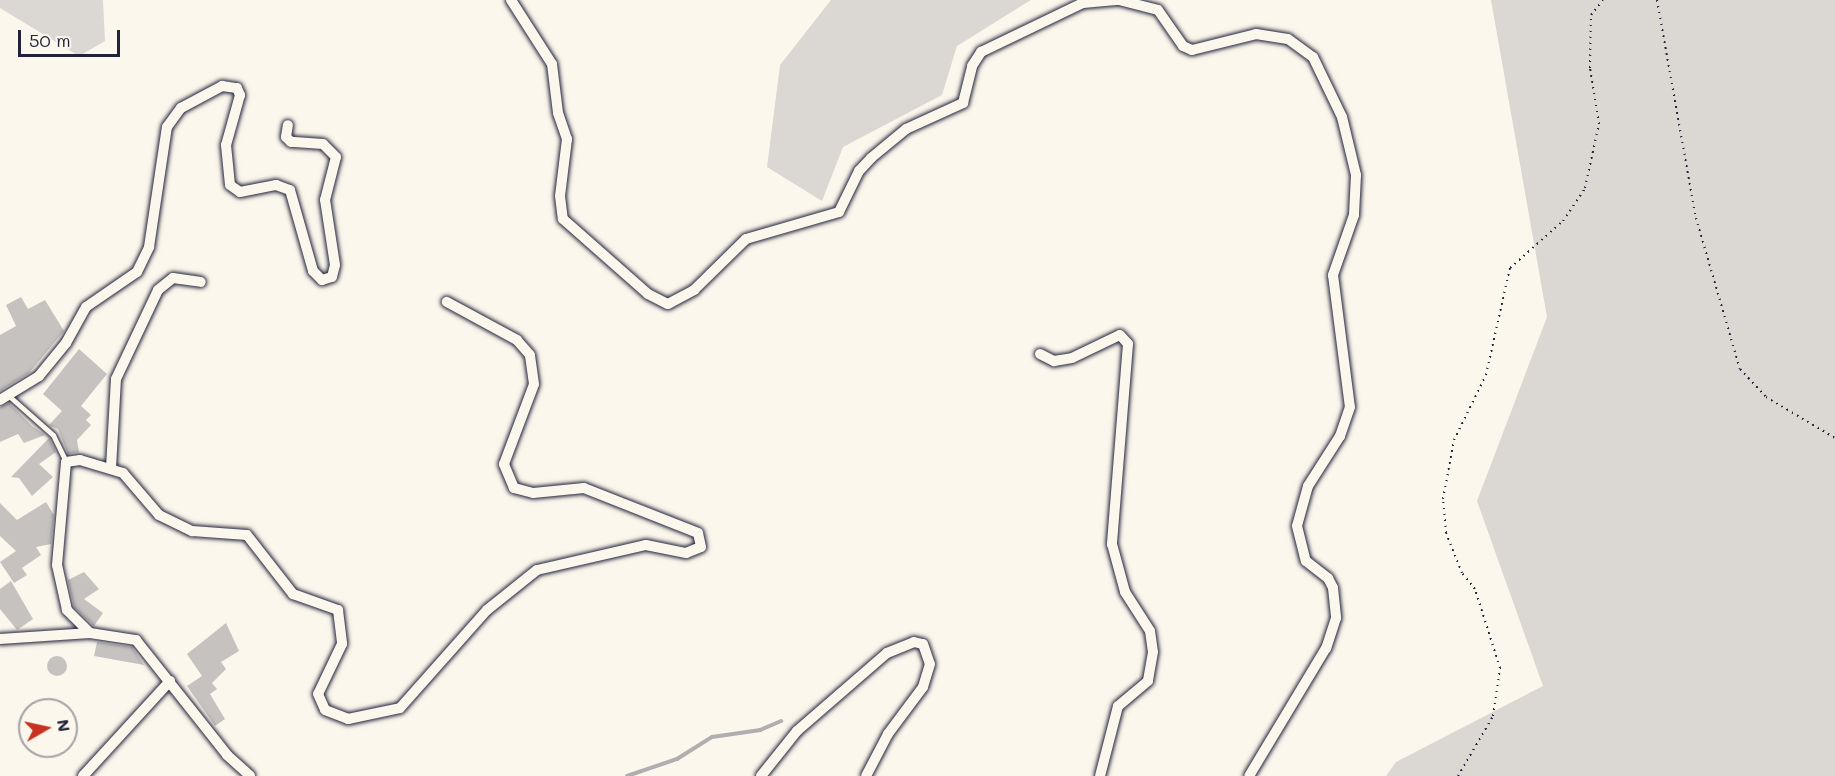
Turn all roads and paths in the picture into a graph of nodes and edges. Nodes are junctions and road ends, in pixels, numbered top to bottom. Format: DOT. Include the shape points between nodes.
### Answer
graph roads {
  1 [pos="511,0"];
  2 [pos="1603,0"];
  3 [pos="1657,0"];
  4 [pos="288,125"];
  5 [pos="201,282"];
  6 [pos="447,302"];
  7 [pos="1040,354"];
  8 [pos="5,398"];
  9 [pos="1835,438"];
  10 [pos="66,462"];
  11 [pos="111,468"];
  12 [pos="90,633"];
  13 [pos="0,639"];
  14 [pos="170,681"];
  15 [pos="83,776"];
  16 [pos="250,776"];
  17 [pos="761,776"];
  18 [pos="866,776"];
  19 [pos="1100,776"];
  20 [pos="1249,776"];
  21 [pos="1458,776"];
  1 -- 20 [label="street" via="552,64 558,112 567,140 560,196 563,219 648,294 668,304 694,290 746,239 839,212 859,171 871,158 906,129 963,103 972,66 981,51 1083,3 1119,0 1158,10 1183,46 1192,50 1256,34 1288,39 1313,57 1342,117 1356,175 1354,214 1333,275 1350,407 1340,436 1308,486 1297,526 1306,561 1328,578 1336,618 1326,648"];
  2 -- 21 [label="path" via="1591,15 1590,68 1599,124 1585,188 1563,221 1510,268 1486,375 1454,440 1443,499 1446,533 1483,609 1500,668 1493,716"];
  3 -- 9 [label="path" via="1696,218 1740,369 1766,397"];
  4 -- 8 [label="street" via="286,137 291,142 323,144 336,157 325,200 335,265 332,278 322,280 313,271 290,190 276,185 240,192 230,185 226,145 240,95 230,84 222,86 181,108 167,127 149,248 137,272 86,306 45,370"];
  5 -- 11 [label="street" via="173,278 158,290 116,380"];
  6 -- 11 [label="street" via="517,340 530,355 534,384 504,464 514,488 533,493 584,488 698,532 701,547 686,553 645,545 537,570 487,610 400,708 348,719 325,710 318,694 342,644 338,610 293,594 247,535 224,530 199,533 159,515 130,479"];
  7 -- 19 [label="street" via="1054,361 1072,358 1120,335 1128,344 1112,544 1125,592 1150,631 1153,652 1148,681 1118,706"];
  8 -- 10 [label="lane" via="35,415"];
  10 -- 11 [label="street" via="90,461"];
  10 -- 12 [label="street" via="57,565 67,610"];
  12 -- 13 [label="street"];
  12 -- 14 [label="street" via="136,640"];
  14 -- 15 [label="street"];
  14 -- 16 [label="street" via="227,755"];
  17 -- 18 [label="street" via="797,730 887,653 914,642 923,644 930,664 923,687 888,734"];
}
